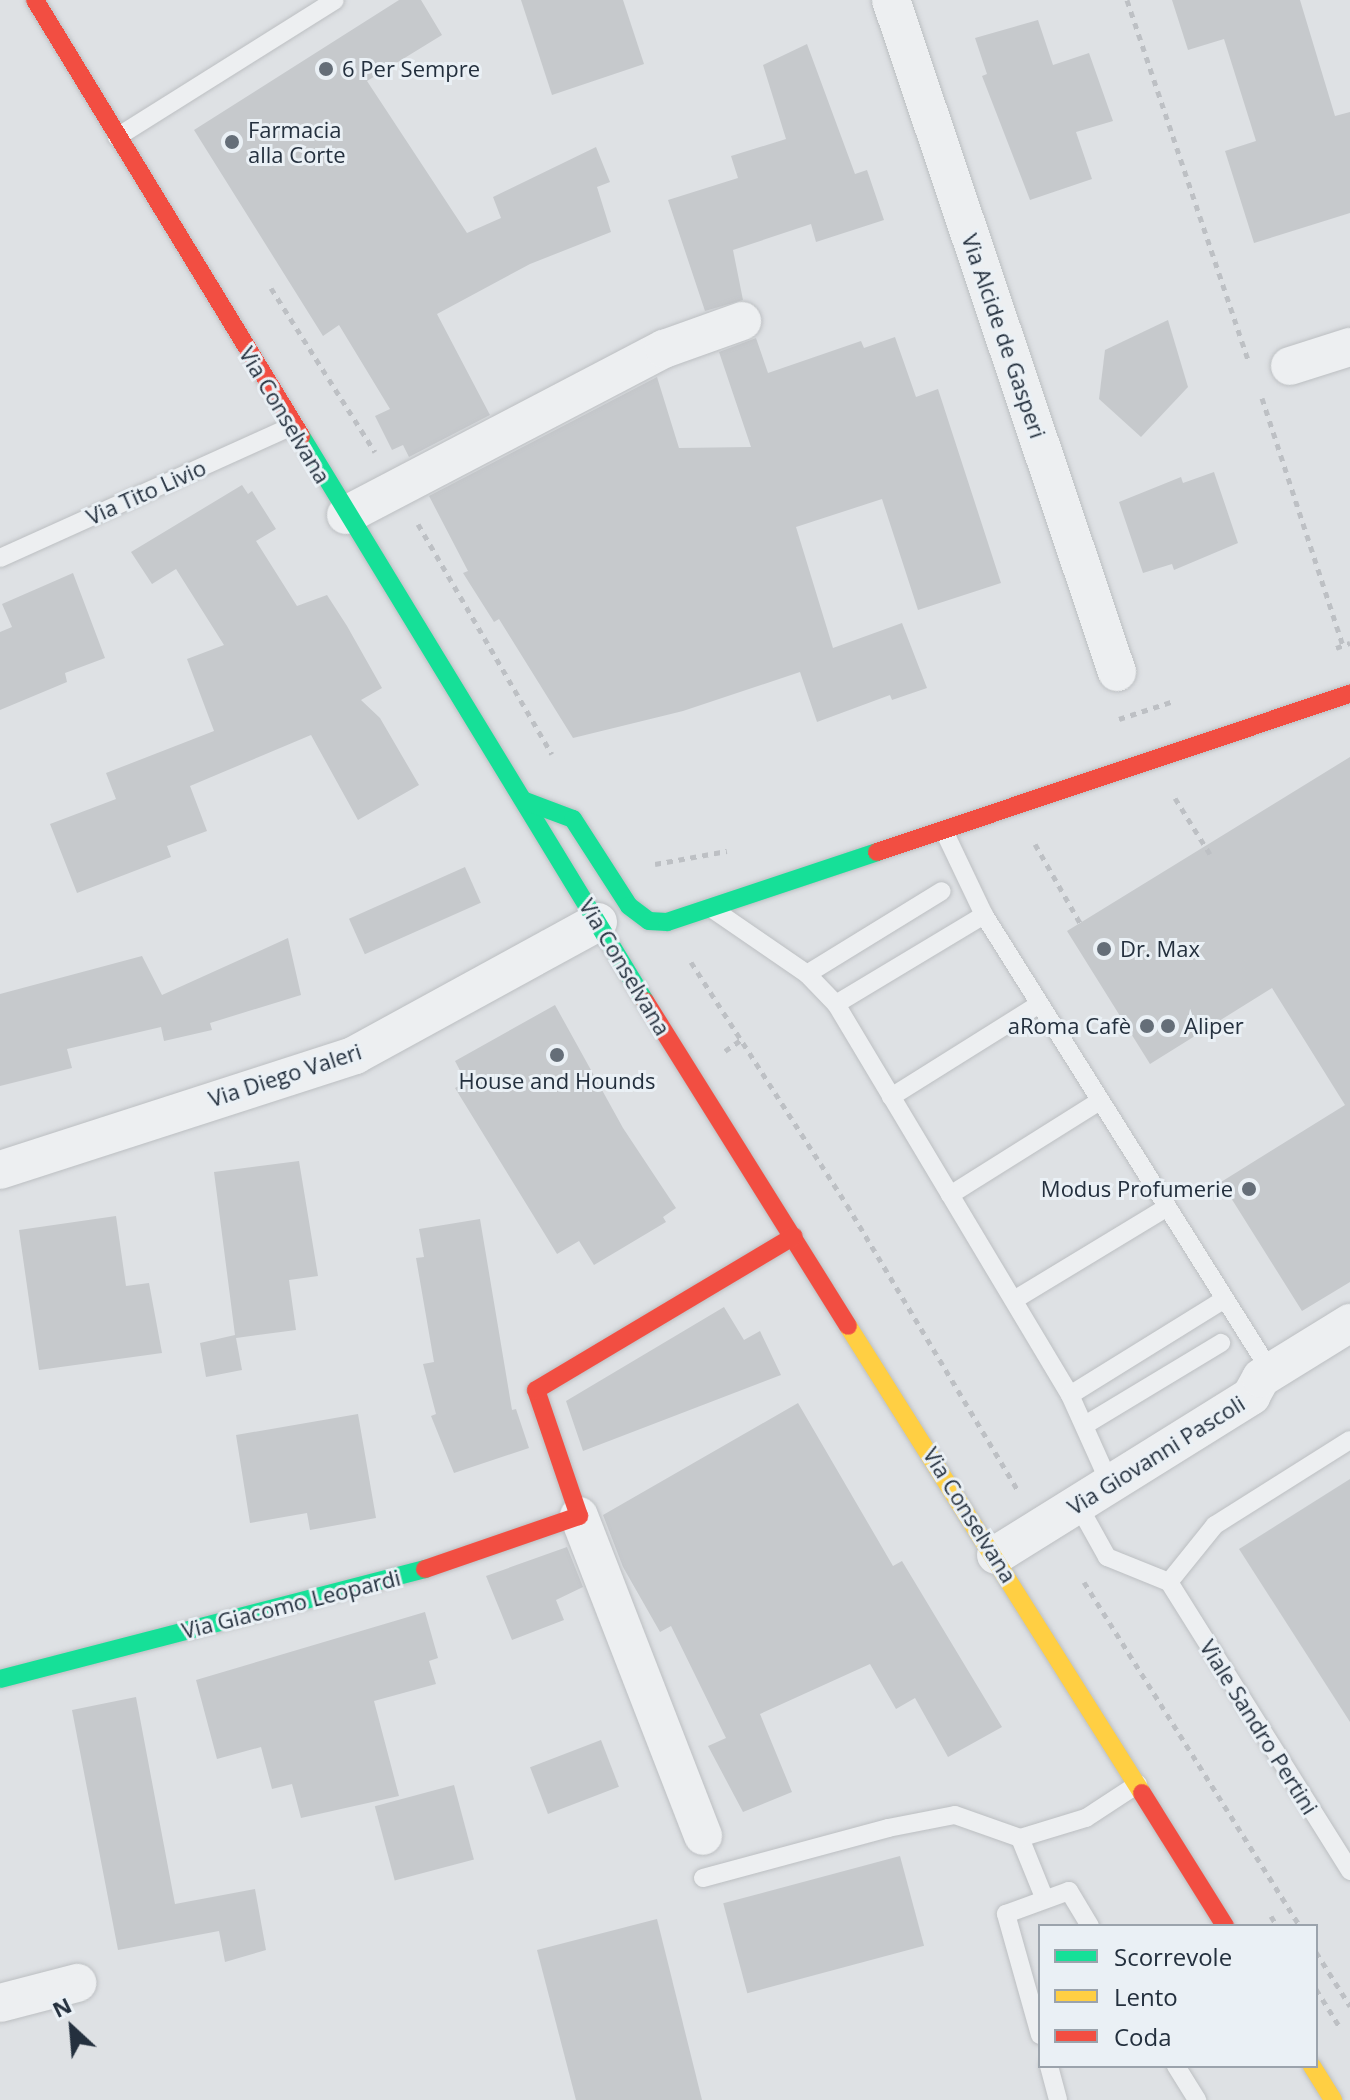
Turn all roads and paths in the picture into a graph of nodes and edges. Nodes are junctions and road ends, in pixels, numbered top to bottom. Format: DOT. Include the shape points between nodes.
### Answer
graph roads {
  1 [pos="35,0"];
  2 [pos="335,0"];
  3 [pos="891,0"];
  4 [pos="1127,0"];
  5 [pos="117,137"];
  6 [pos="271,288"];
  7 [pos="742,321"];
  8 [pos="1350,347"];
  9 [pos="1251,365"];
  10 [pos="1290,366"];
  11 [pos="1261,393"];
  12 [pos="292,426"];
  13 [pos="380,460"];
  14 [pos="346,515"];
  15 [pos="414,516"];
  16 [pos="0,558"];
  17 [pos="1343,646"];
  18 [pos="1117,672"];
  19 [pos="1350,694"];
  20 [pos="556,761"];
  21 [pos="1172,792"];
  22 [pos="525,801"];
  23 [pos="1026,830"];
  24 [pos="944,831"];
  25 [pos="1210,854"];
  26 [pos="942,891"];
  27 [pos="714,910"];
  28 [pos="984,915"];
  29 [pos="598,922"];
  30 [pos="667,922"];
  31 [pos="1080,923"];
  32 [pos="807,974"];
  33 [pos="836,1004"];
  34 [pos="1039,1004"];
  35 [pos="891,1097"];
  36 [pos="1100,1101"];
  37 [pos="0,1170"];
  38 [pos="950,1195"];
  39 [pos="1166,1208"];
  40 [pos="794,1236"];
  41 [pos="1014,1300"];
  42 [pos="1223,1300"];
  43 [pos="1350,1323"];
  44 [pos="1221,1343"];
  45 [pos="1271,1372"];
  46 [pos="1070,1395"];
  47 [pos="1085,1425"];
  48 [pos="1350,1440"];
  49 [pos="1104,1470"];
  50 [pos="1016,1488"];
  51 [pos="1006,1494"];
  52 [pos="1023,1498"];
  53 [pos="1077,1503"];
  54 [pos="579,1516"];
  55 [pos="996,1555"];
  56 [pos="1077,1570"];
  57 [pos="1169,1582"];
  58 [pos="0,1679"];
  59 [pos="1138,1784"];
  60 [pos="703,1836"];
  61 [pos="1020,1838"];
  62 [pos="1350,1871"];
  63 [pos="703,1878"];
  64 [pos="1044,1897"];
  65 [pos="1089,1924"];
  66 [pos="1224,1924"];
  67 [pos="1299,1924"];
  68 [pos="1318,1955"];
  69 [pos="77,1983"];
  70 [pos="1318,1992"];
  71 [pos="0,2003"];
  72 [pos="1350,2006"];
  73 [pos="1038,2028"];
  74 [pos="1342,2032"];
  75 [pos="1050,2068"];
  76 [pos="1177,2068"];
  77 [pos="1313,2068"];
  78 [pos="1058,2100"];
  79 [pos="1197,2100"];
  80 [pos="1333,2100"];
  1 -- 5 [label="main road, Via Conselvana"];
  2 -- 5 [label="lane"];
  3 -- 18 [label="street, Via Alcide de Gasperi"];
  4 -- 9 [label="path"];
  5 -- 12 [label="main road, Via Conselvana"];
  6 -- 13 [label="path"];
  7 -- 14 [label="street" via="664,349"];
  8 -- 10 [label="street"];
  11 -- 17 [label="path"];
  12 -- 14 [label="main road, Via Conselvana"];
  12 -- 16 [label="lane, Via Tito Livio"];
  14 -- 22 [label="main road, Via Conselvana"];
  15 -- 20 [label="path"];
  19 -- 24 [label="main road"];
  21 -- 25 [label="path"];
  22 -- 29 [label="main road, Via Conselvana"];
  22 -- 30 [label="main road" via="573,819 629,906 649,921"];
  23 -- 31 [label="path"];
  24 -- 27 [label="main road"];
  24 -- 28 [label="lane"];
  26 -- 32 [label="lane"];
  27 -- 30 [label="main road"];
  27 -- 32 [label="lane"];
  28 -- 33 [label="lane"];
  28 -- 34 [label="lane"];
  29 -- 37 [label="street, Via Diego Valeri" via="355,1055"];
  29 -- 40 [label="main road, Via Conselvana"];
  30 -- 50 [label="path" via="847,1205"];
  32 -- 33 [label="lane"];
  33 -- 35 [label="lane"];
  34 -- 35 [label="lane"];
  34 -- 36 [label="lane"];
  35 -- 38 [label="lane"];
  36 -- 38 [label="lane"];
  36 -- 39 [label="lane"];
  38 -- 41 [label="lane"];
  39 -- 41 [label="lane"];
  39 -- 42 [label="lane"];
  40 -- 54 [label="main road" via="536,1390"];
  40 -- 55 [label="main road, Via Conselvana"];
  41 -- 46 [label="lane"];
  42 -- 45 [label="lane"];
  42 -- 46 [label="lane"];
  43 -- 45 [label="street, Via Giovanni Pascoli"];
  44 -- 47 [label="lane"];
  45 -- 49 [label="street, Via Giovanni Pascoli" via="1251,1396"];
  46 -- 47 [label="lane"];
  47 -- 49 [label="lane"];
  48 -- 57 [label="lane" via="1215,1525"];
  49 -- 53 [label="street, Via Giovanni Pascoli"];
  50 -- 51 [label="path"];
  50 -- 52 [label="path"];
  53 -- 55 [label="street, Via Giovanni Pascoli"];
  53 -- 57 [label="lane" via="1107,1557"];
  54 -- 58 [label="main road, Via Giacomo Leopardi" via="453,1562"];
  54 -- 60 [label="street"];
  55 -- 59 [label="main road, Via Conselvana"];
  56 -- 67 [label="path"];
  57 -- 62 [label="lane, Viale Sandro Pertini"];
  59 -- 61 [label="lane" via="1086,1818"];
  59 -- 66 [label="main road, Via Conselvana"];
  61 -- 63 [label="lane" via="955,1815"];
  61 -- 64 [label="lane"];
  64 -- 65 [label="lane" via="1069,1891"];
  64 -- 73 [label="lane" via="1006,1914"];
  68 -- 72 [label="path"];
  69 -- 71 [label="street"];
  70 -- 74 [label="path"];
  75 -- 78 [label="lane"];
  76 -- 79 [label="lane"];
  77 -- 80 [label="main road"];
}
